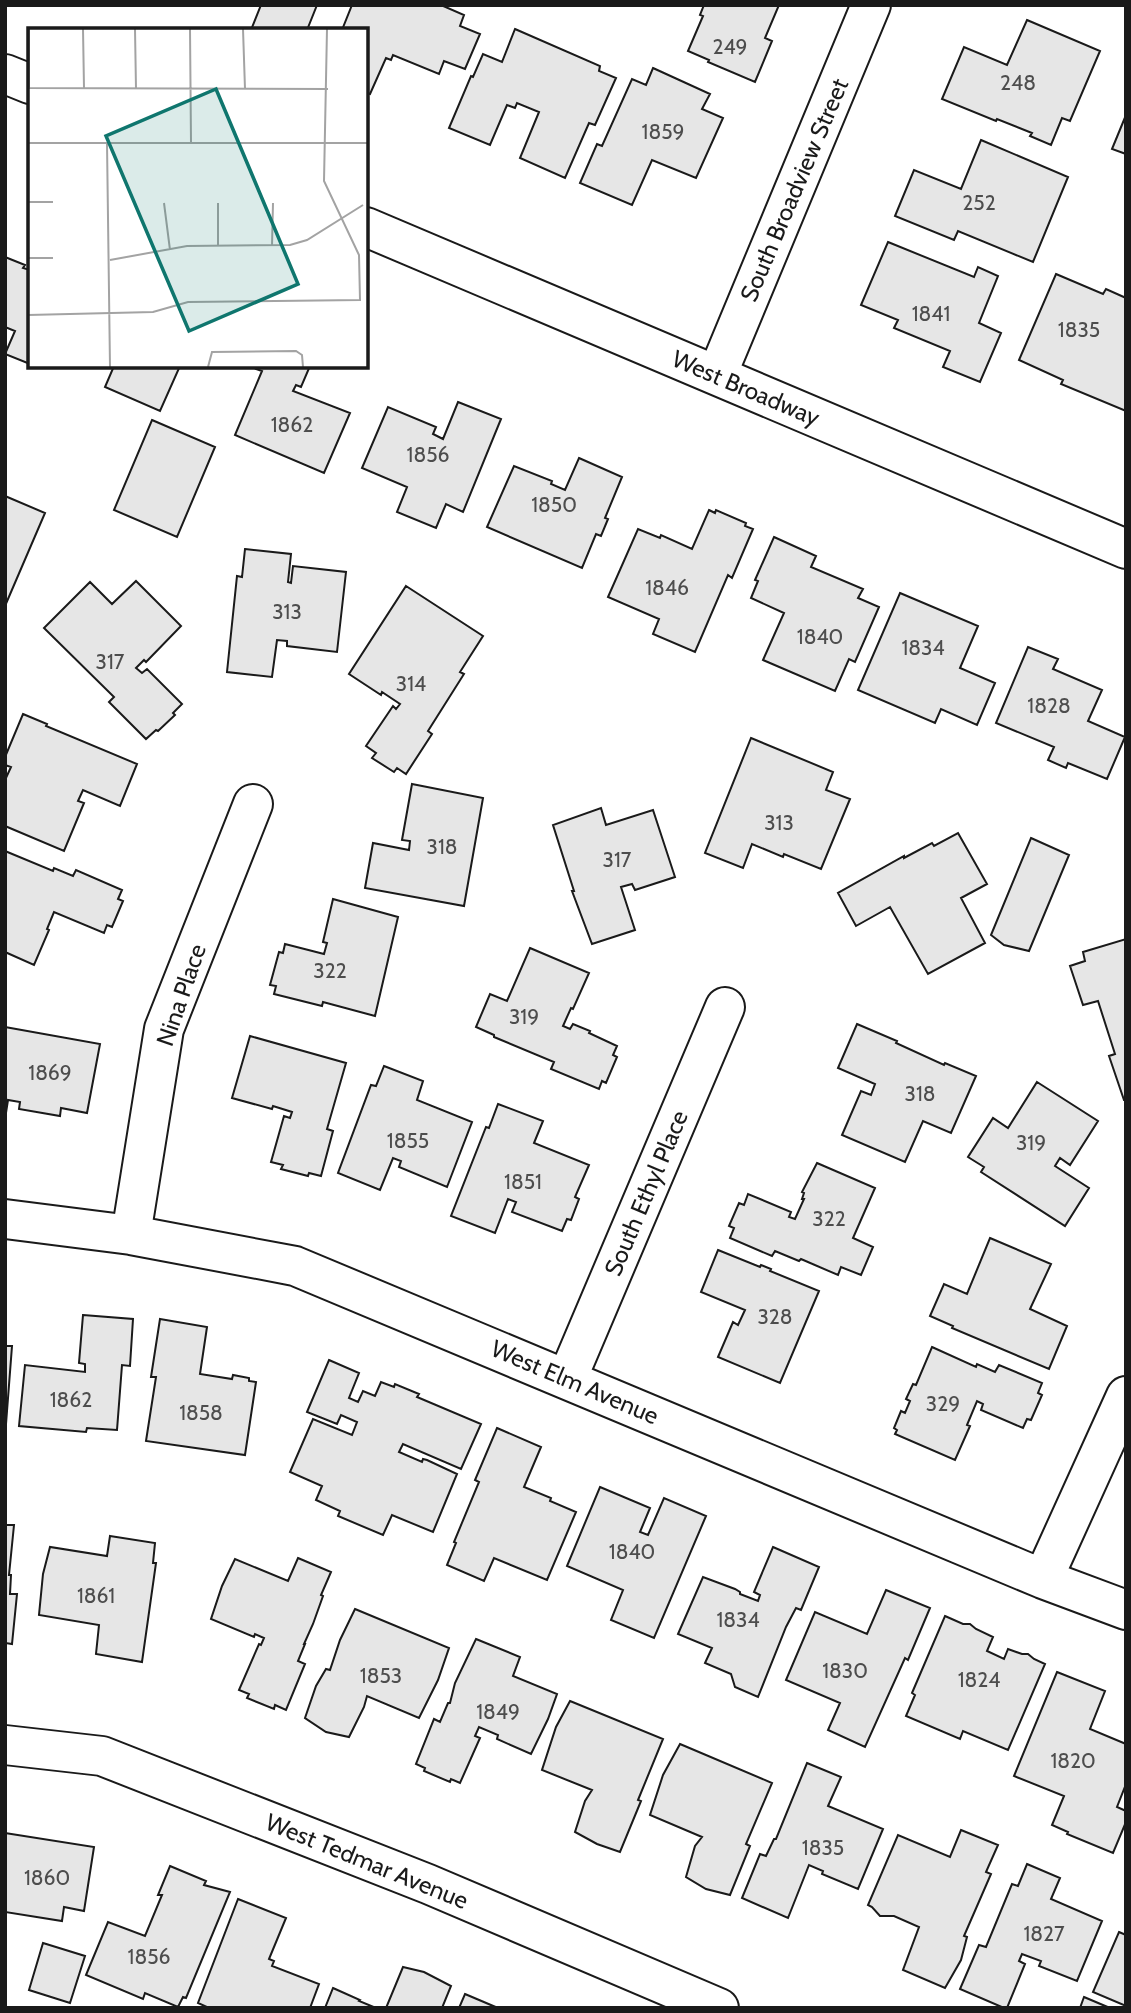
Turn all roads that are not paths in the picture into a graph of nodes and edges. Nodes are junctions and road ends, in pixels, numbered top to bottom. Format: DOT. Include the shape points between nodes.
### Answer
graph roads {
  1 [pos="871,5"];
  2 [pos="5,74"];
  3 [pos="28,83"];
  4 [pos="368,228"];
  5 [pos="717,375"];
  6 [pos="1126,549"];
  7 [pos="253,804"];
  8 [pos="725,1007"];
  9 [pos="5,1219"];
  10 [pos="131,1235"];
  11 [pos="567,1379"];
  12 [pos="1126,1396"];
  13 [pos="1043,1579"];
  14 [pos="1126,1610"];
  15 [pos="5,1745"];
  16 [pos="719,2008"];
  1 -- 5 [label="street, South Broadview Street"];
  2 -- 3 [label="street"];
  4 -- 5 [label="street, West Broadway"];
  5 -- 6 [label="street, West Broadway"];
  7 -- 10 [label="street, Nina Place" via="164,1029"];
  8 -- 11 [label="street, South Ethyl Place"];
  9 -- 10 [label="street, West Elm Avenue"];
  10 -- 11 [label="street, West Elm Avenue" via="295,1266"];
  11 -- 13 [label="street, West Elm Avenue"];
  12 -- 13 [label="street"];
  13 -- 14 [label="street, West Elm Avenue"];
  15 -- 16 [label="street, West Tedmar Avenue" via="102,1756 428,1884"];
}
